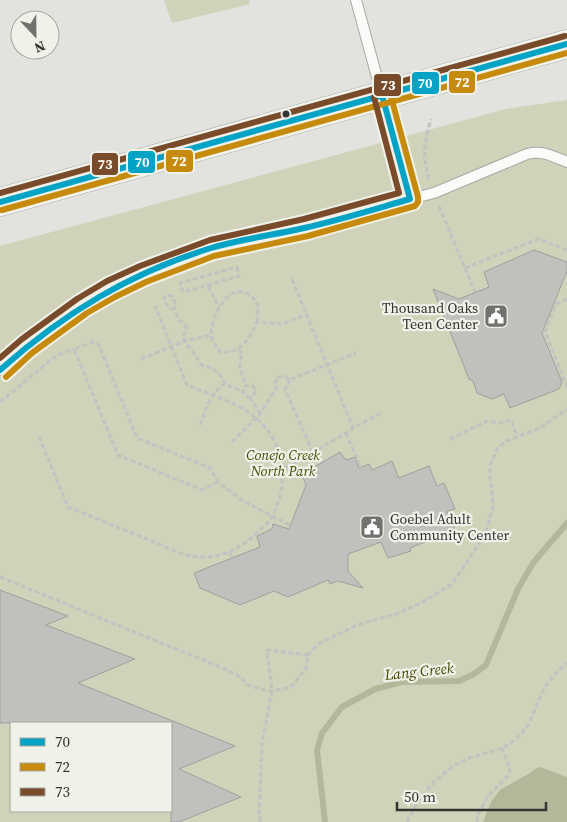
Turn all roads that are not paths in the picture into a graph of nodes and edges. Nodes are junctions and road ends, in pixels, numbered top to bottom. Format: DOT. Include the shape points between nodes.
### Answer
graph roads {
  1 [pos="356,0"];
  2 [pos="567,44"];
  3 [pos="382,95"];
  4 [pos="567,162"];
  5 [pos="410,199"];
  6 [pos="0,202"];
  7 [pos="0,370"];
  1 -- 3 [label="lane"];
  2 -- 3 [label="main road"];
  3 -- 5 [label="lane"];
  3 -- 6 [label="main road"];
  4 -- 5 [label="lane" via="546,153 527,154 434,193"];
  5 -- 7 [label="lane" via="306,228 212,248 143,274 82,306"];
}
